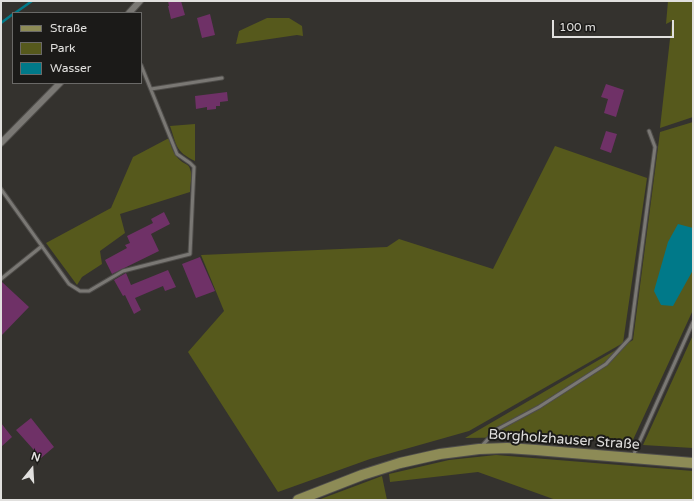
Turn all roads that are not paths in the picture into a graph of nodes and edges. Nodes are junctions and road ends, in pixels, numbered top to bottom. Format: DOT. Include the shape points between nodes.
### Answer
graph roads {
  1 [pos="140,1"];
  2 [pos="130,12"];
  3 [pos="142,67"];
  4 [pos="222,78"];
  5 [pos="59,84"];
  6 [pos="151,89"];
  7 [pos="649,130"];
  8 [pos="1,143"];
  9 [pos="1,189"];
  10 [pos="42,246"];
  11 [pos="1,279"];
  12 [pos="693,322"];
  13 [pos="479,449"];
  14 [pos="632,458"];
  15 [pos="693,463"];
  16 [pos="298,500"];
  1 -- 2 [label="street"];
  3 -- 6 [label="lane"];
  4 -- 6 [label="lane"];
  5 -- 8 [label="street"];
  6 -- 10 [label="lane" via="178,154 194,167 190,254 123,271 88,292 80,291 70,284"];
  7 -- 13 [label="lane" via="655,147 630,338 606,364 539,407 496,430"];
  9 -- 10 [label="lane"];
  10 -- 11 [label="lane"];
  12 -- 14 [label="lane"];
  13 -- 14 [label="main road, Borgholzhauser Straße" via="507,448"];
  13 -- 16 [label="main road, Borgholzhauser Straße" via="400,463"];
  14 -- 15 [label="main road, Borgholzhauser Straße"];
}
